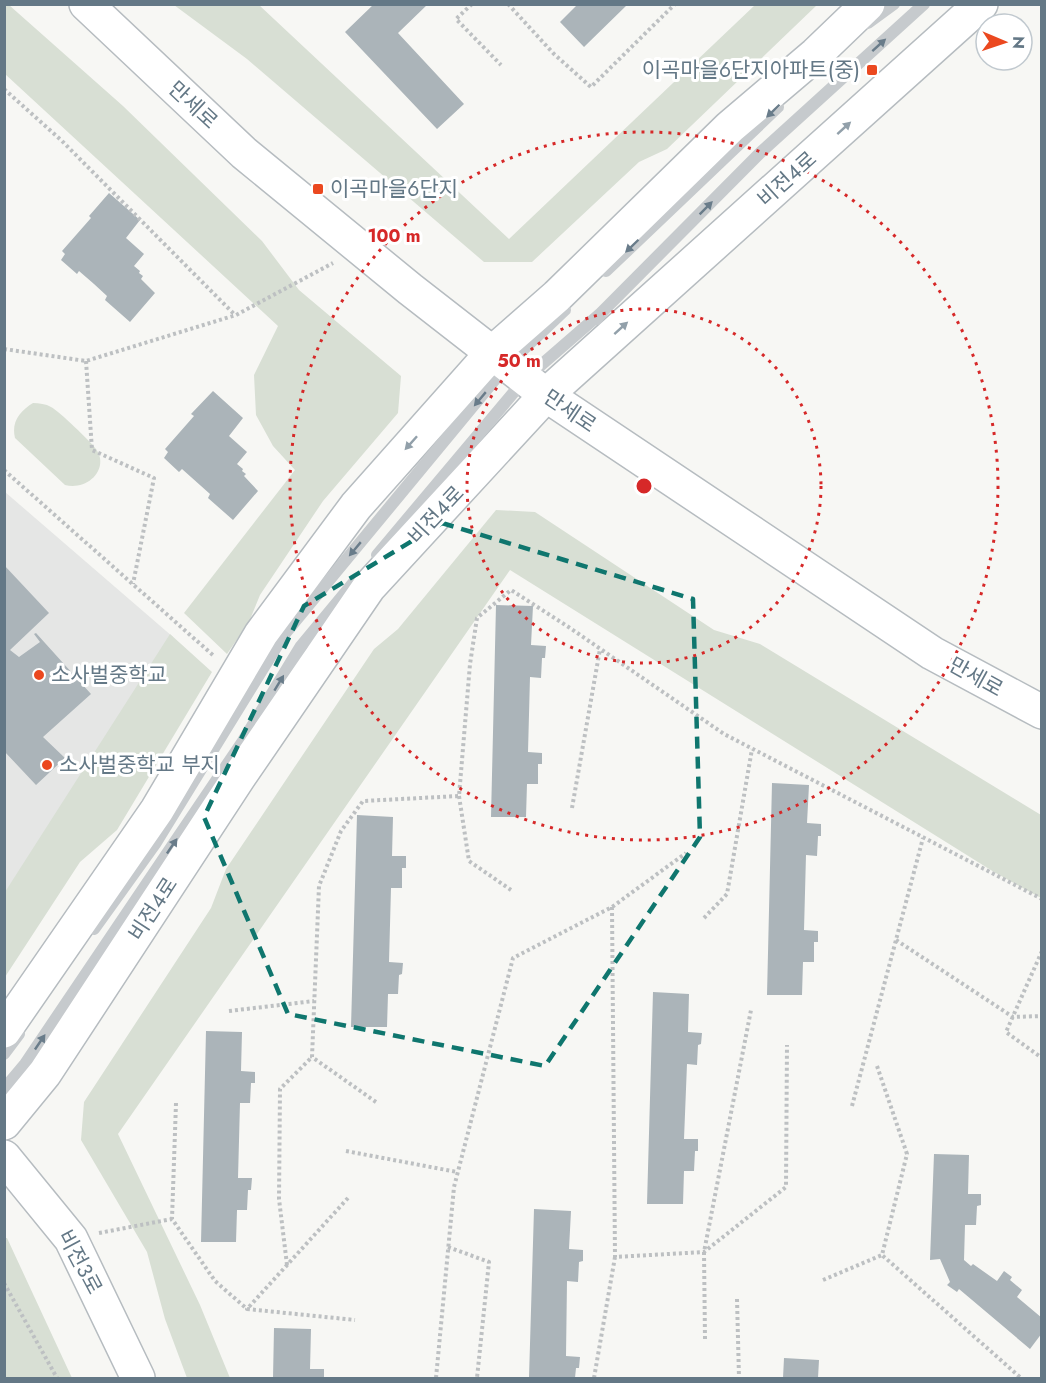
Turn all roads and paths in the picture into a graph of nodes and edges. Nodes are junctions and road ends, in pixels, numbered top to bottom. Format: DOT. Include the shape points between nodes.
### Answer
graph roads {
  1 [pos="86,4"];
  2 [pos="472,4"];
  3 [pos="508,4"];
  4 [pos="675,4"];
  5 [pos="894,4"];
  6 [pos="924,4"];
  7 [pos="981,4"];
  8 [pos="864,16"];
  9 [pos="501,65"];
  10 [pos="4,89"];
  11 [pos="783,101"];
  12 [pos="361,249"];
  13 [pos="594,283"];
  14 [pos="576,299"];
  15 [pos="601,313"];
  16 [pos="236,315"];
  17 [pos="4,349"];
  18 [pos="86,361"];
  19 [pos="518,373"];
  20 [pos="4,470"];
  21 [pos="133,584"];
  22 [pos="600,650"];
  23 [pos="219,660"];
  24 [pos="1041,712"];
  25 [pos="752,749"];
  26 [pos="459,796"];
  27 [pos="572,808"];
  28 [pos="923,838"];
  29 [pos="686,853"];
  30 [pos="511,890"];
  31 [pos="1041,899"];
  32 [pos="612,907"];
  33 [pos="704,918"];
  34 [pos="87,940"];
  35 [pos="896,940"];
  36 [pos="1041,951"];
  37 [pos="314,1001"];
  38 [pos="751,1010"];
  39 [pos="229,1011"];
  40 [pos="1041,1016"];
  41 [pos="1013,1017"];
  42 [pos="15,1028"];
  43 [pos="788,1045"];
  44 [pos="4,1054"];
  45 [pos="312,1057"];
  46 [pos="1041,1058"];
  47 [pos="877,1066"];
  48 [pos="4,1089"];
  49 [pos="376,1102"];
  50 [pos="176,1103"];
  51 [pos="852,1106"];
  52 [pos="4,1123"];
  53 [pos="346,1151"];
  54 [pos="4,1157"];
  55 [pos="457,1172"];
  56 [pos="348,1197"];
  57 [pos="172,1219"];
  58 [pos="71,1239"];
  59 [pos="448,1247"];
  60 [pos="704,1252"];
  61 [pos="882,1255"];
  62 [pos="615,1257"];
  63 [pos="287,1265"];
  64 [pos="823,1280"];
  65 [pos="4,1283"];
  66 [pos="11,1294"];
  67 [pos="4,1298"];
  68 [pos="736,1299"];
  69 [pos="247,1309"];
  70 [pos="355,1320"];
  71 [pos="705,1340"];
  72 [pos="57,1378"];
  73 [pos="138,1378"];
  74 [pos="436,1378"];
  75 [pos="477,1378"];
  76 [pos="594,1378"];
  77 [pos="740,1378"];
  78 [pos="1021,1378"];
  1 -- 12 [label="main road, 만세로" via="244,153"];
  2 -- 9 [label="path" via="456,19"];
  3 -- 4 [label="path" via="591,87"];
  5 -- 8 [label="lane"];
  15 -- 6 [label="lane, one-way" via="761,152"];
  19 -- 7 [label="main road, 비전4로, one-way"];
  8 -- 19 [label="main road, 비전4로" via="817,61 730,127 557,296"];
  10 -- 16 [label="path" via="62,141"];
  11 -- 13 [label="lane, one-way"];
  12 -- 16 [label="path"];
  12 -- 19 [label="main road, 만세로"];
  14 -- 19 [label="lane"];
  15 -- 19 [label="lane"];
  15 -- 19 [label="lane"];
  16 -- 18 [label="path"];
  17 -- 18 [label="path"];
  18 -- 21 [label="path" via="92,450 154,478"];
  19 -- 24 [label="main road, 만세로" via="932,652"];
  19 -- 34 [label="lane, one-way" via="283,636 155,844"];
  19 -- 42 [label="main road, 비전4로, one-way" via="356,506 261,634 158,810"];
  48 -- 19 [label="lane, one-way" via="32,1054 243,741 301,646"];
  19 -- 52 [label="main road, 비전4로" via="239,777 45,1073"];
  20 -- 21 [label="path"];
  21 -- 23 [label="path"];
  22 -- 25 [label="path"];
  22 -- 26 [label="path" via="511,590 477,618"];
  22 -- 27 [label="path"];
  25 -- 28 [label="path"];
  25 -- 33 [label="path" via="727,894"];
  26 -- 30 [label="path" via="469,861"];
  26 -- 37 [label="path" via="363,801 341,831 320,886"];
  28 -- 31 [label="path"];
  28 -- 35 [label="path"];
  29 -- 32 [label="path"];
  32 -- 55 [label="path" via="513,958"];
  32 -- 62 [label="path"];
  35 -- 41 [label="path"];
  35 -- 51 [label="path"];
  36 -- 41 [label="path"];
  37 -- 39 [label="path"];
  37 -- 45 [label="path"];
  38 -- 60 [label="path"];
  40 -- 41 [label="path"];
  41 -- 46 [label="path" via="1006,1032"];
  42 -- 44 [label="lane"];
  43 -- 60 [label="path" via="786,1187"];
  45 -- 49 [label="path"];
  45 -- 63 [label="path" via="280,1089 279,1199"];
  47 -- 61 [label="path" via="907,1154"];
  50 -- 57 [label="path"];
  53 -- 55 [label="path"];
  54 -- 58 [label="main road, 비전3로"];
  55 -- 59 [label="path"];
  56 -- 63 [label="path"];
  57 -- 58 [label="path"];
  57 -- 69 [label="path" via="214,1281"];
  58 -- 73 [label="main road, 비전3로"];
  59 -- 74 [label="path"];
  59 -- 75 [label="path" via="489,1262"];
  60 -- 62 [label="path"];
  60 -- 71 [label="path"];
  61 -- 64 [label="path"];
  61 -- 78 [label="path"];
  62 -- 76 [label="path"];
  63 -- 69 [label="path"];
  65 -- 66 [label="path"];
  66 -- 67 [label="path"];
  66 -- 72 [label="path"];
  68 -- 77 [label="path"];
  69 -- 70 [label="path"];
}
